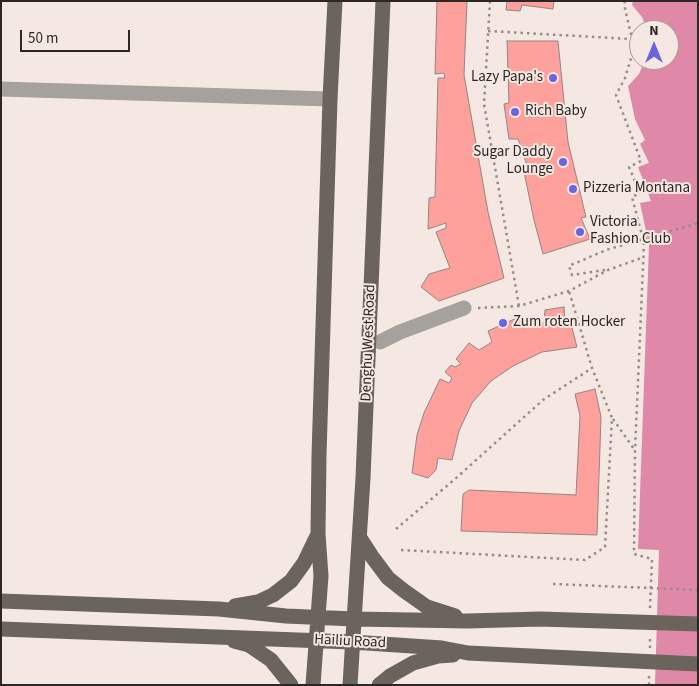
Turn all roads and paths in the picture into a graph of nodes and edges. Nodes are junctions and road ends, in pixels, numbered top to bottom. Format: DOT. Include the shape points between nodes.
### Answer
graph roads {
  1 [pos="335,1"];
  2 [pos="383,1"];
  3 [pos="490,1"];
  4 [pos="625,1"];
  5 [pos="629,26"];
  6 [pos="488,31"];
  7 [pos="629,39"];
  8 [pos="629,65"];
  9 [pos="1,89"];
  10 [pos="330,99"];
  11 [pos="698,223"];
  12 [pos="644,257"];
  13 [pos="608,270"];
  14 [pos="569,291"];
  15 [pos="519,306"];
  16 [pos="464,308"];
  17 [pos="380,342"];
  18 [pos="592,368"];
  19 [pos="612,418"];
  20 [pos="635,451"];
  21 [pos="396,528"];
  22 [pos="318,534"];
  23 [pos="360,538"];
  24 [pos="401,550"];
  25 [pos="553,584"];
  26 [pos="698,590"];
  27 [pos="1,601"];
  28 [pos="219,609"];
  29 [pos="318,618"];
  30 [pos="354,619"];
  31 [pos="468,621"];
  32 [pos="646,622"];
  33 [pos="698,624"];
  34 [pos="1,629"];
  35 [pos="216,636"];
  36 [pos="316,640"];
  37 [pos="352,642"];
  38 [pos="468,653"];
  39 [pos="649,656"];
  40 [pos="698,664"];
  41 [pos="649,675"];
  42 [pos="291,685"];
  43 [pos="313,685"];
  44 [pos="350,685"];
  45 [pos="379,685"];
  46 [pos="649,685"];
  1 -- 10 [label="main road"];
  2 -- 23 [label="main road, Denghu West Road"];
  3 -- 6 [label="path"];
  4 -- 5 [label="path"];
  6 -- 7 [label="path"];
  6 -- 15 [label="path" via="484,104"];
  8 -- 12 [label="path" via="616,95 641,161 629,167 640,193 632,197 644,242"];
  9 -- 10 [label="street"];
  10 -- 22 [label="main road"];
  11 -- 13 [label="path" via="606,250 569,266 572,275"];
  12 -- 13 [label="path"];
  12 -- 20 [label="path"];
  13 -- 14 [label="path"];
  14 -- 15 [label="path"];
  14 -- 18 [label="path"];
  15 -- 16 [label="path"];
  16 -- 17 [label="street"];
  18 -- 19 [label="path"];
  18 -- 21 [label="path" via="544,400"];
  19 -- 20 [label="path"];
  19 -- 24 [label="path" via="605,547 585,560"];
  20 -- 32 [label="path" via="634,554 652,559"];
  22 -- 28 [label="main road" via="291,581 258,602"];
  22 -- 29 [label="main road" via="321,576"];
  23 -- 30 [label="main road, Denghu West Road"];
  23 -- 31 [label="main road" via="388,578 403,590 427,607"];
  25 -- 26 [label="path"];
  27 -- 28 [label="main road, Hailiu Road"];
  28 -- 29 [label="main road, Hailiu Road"];
  29 -- 30 [label="main road, Hailiu Road"];
  29 -- 36 [label="main road"];
  30 -- 31 [label="main road, Hailiu Road"];
  30 -- 37 [label="main road, Denghu West Road"];
  31 -- 32 [label="main road, Hailiu Road"];
  32 -- 33 [label="main road, Hailiu Road"];
  32 -- 39 [label="path"];
  34 -- 35 [label="main road, Hailiu Road"];
  35 -- 36 [label="main road, Hailiu Road"];
  35 -- 42 [label="main road" via="249,645 271,660"];
  36 -- 37 [label="main road, Hailiu Road"];
  36 -- 43 [label="main road"];
  37 -- 38 [label="main road, Hailiu Road" via="442,648"];
  37 -- 44 [label="main road, Denghu West Road"];
  38 -- 40 [label="main road, Hailiu Road"];
  38 -- 45 [label="main road" via="438,656 414,663"];
  41 -- 46 [label="path"];
}
